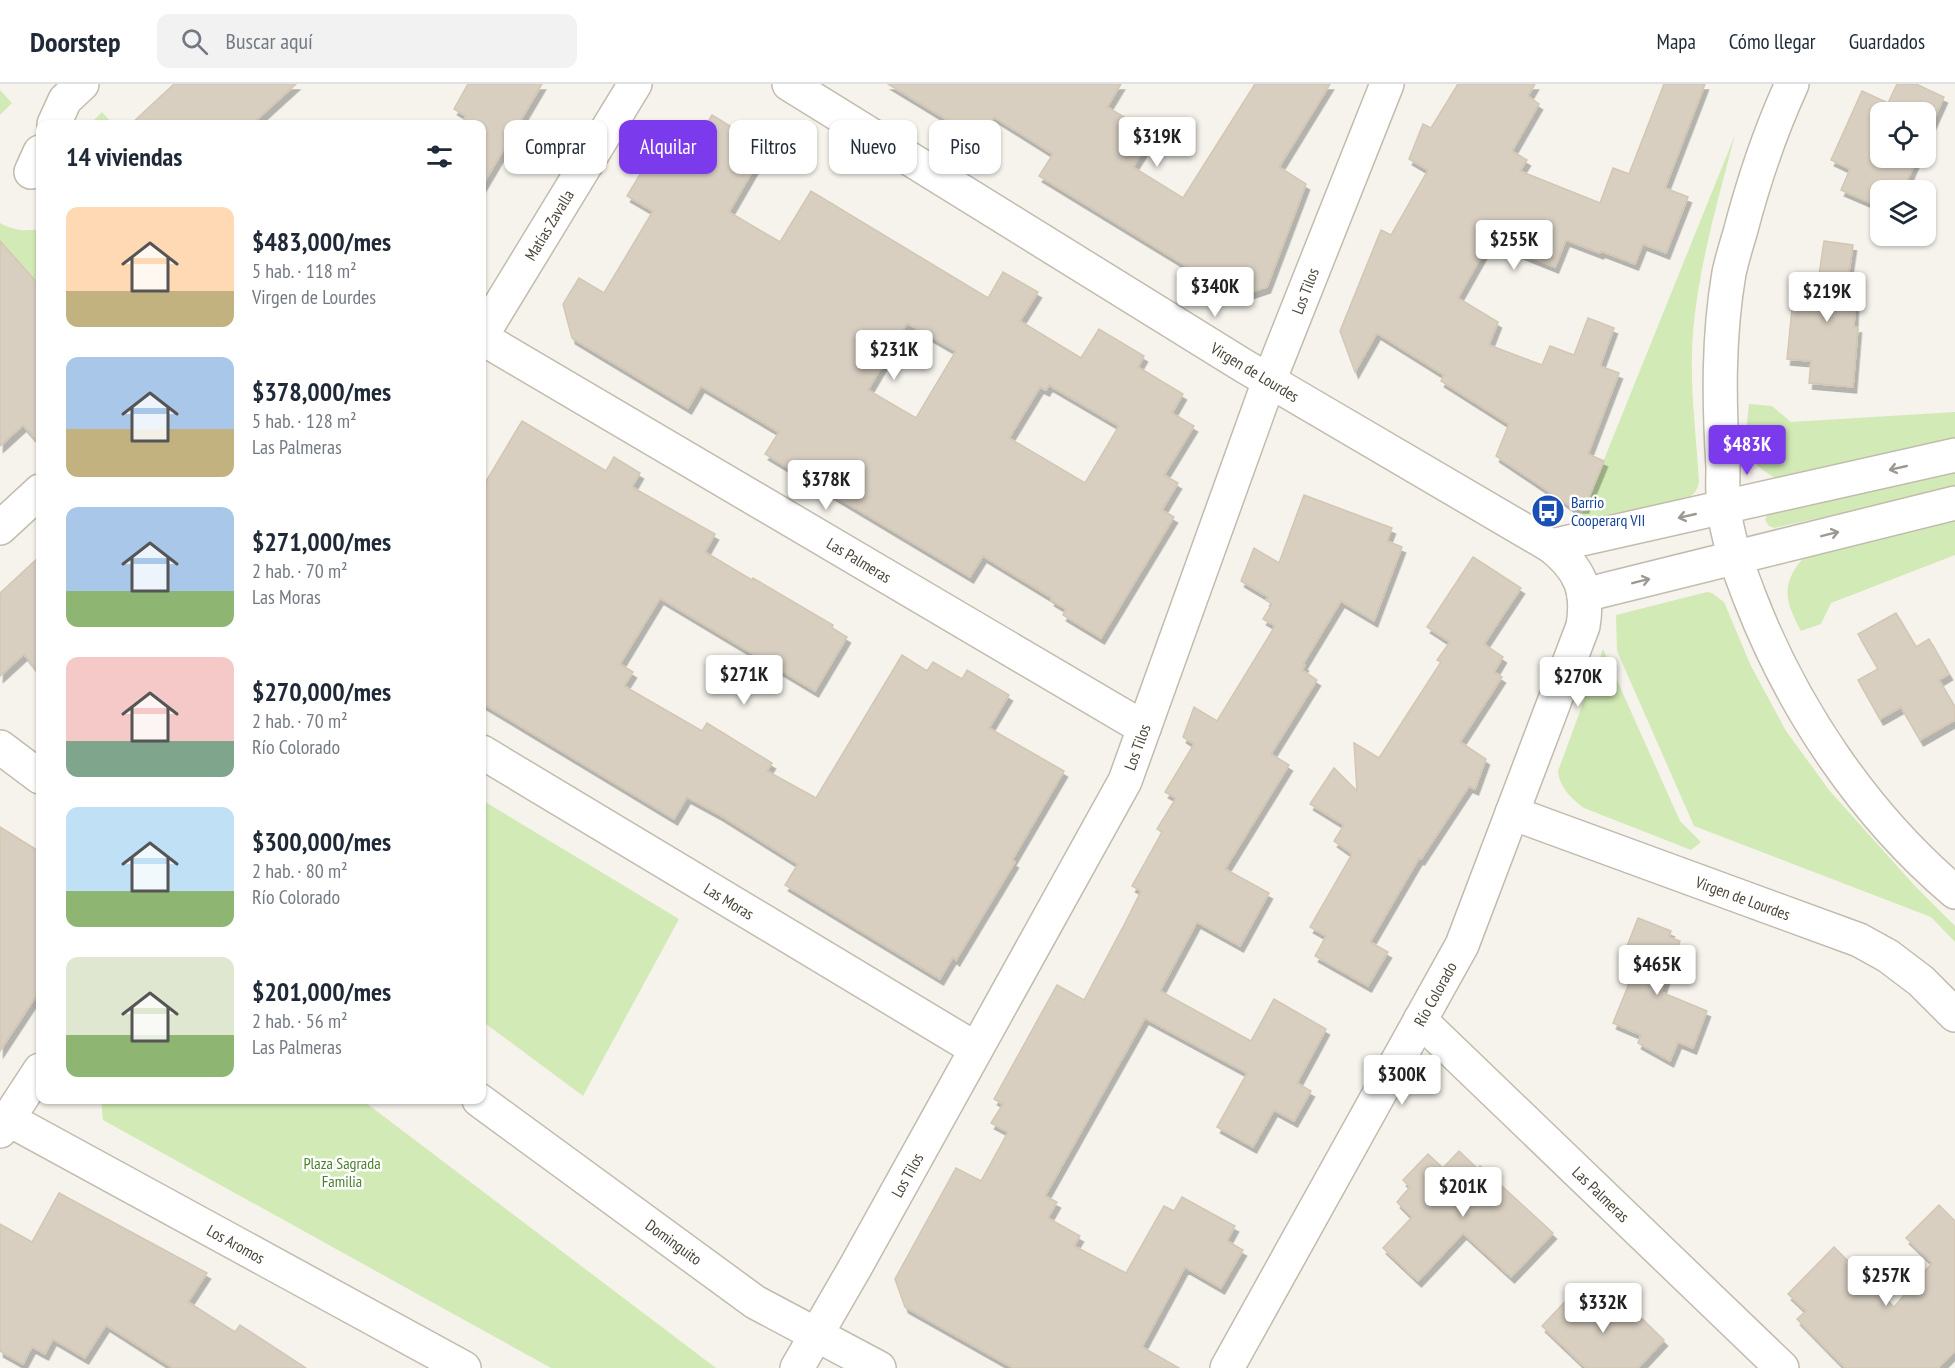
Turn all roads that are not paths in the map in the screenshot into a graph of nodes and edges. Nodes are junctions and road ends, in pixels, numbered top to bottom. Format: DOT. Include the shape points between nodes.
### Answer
graph roads {
  1 [pos="82,84"];
  2 [pos="635,84"];
  3 [pos="789,84"];
  4 [pos="1387,84"];
  5 [pos="1792,84"];
  6 [pos="56,120"];
  7 [pos="486,329"];
  8 [pos="486,338"];
  9 [pos="1269,381"];
  10 [pos="1955,455"];
  11 [pos="36,495"];
  12 [pos="1955,503"];
  13 [pos="1724,508"];
  14 [pos="0,528"];
  15 [pos="1551,546"];
  16 [pos="1734,558"];
  17 [pos="1584,595"];
  18 [pos="1144,728"];
  19 [pos="0,747"];
  20 [pos="486,754"];
  21 [pos="36,774"];
  22 [pos="1512,813"];
  23 [pos="1955,892"];
  24 [pos="1955,1015"];
  25 [pos="1420,1020"];
  26 [pos="976,1049"];
  27 [pos="36,1076"];
  28 [pos="484,1104"];
  29 [pos="4,1125"];
  30 [pos="818,1334"];
  31 [pos="464,1368"];
  32 [pos="797,1368"];
  33 [pos="879,1368"];
  34 [pos="1227,1368"];
  35 [pos="1782,1368"];
  1 -- 6 [label="street" via="65,100"];
  2 -- 7 [label="street, Matías Zavalla"];
  3 -- 9 [label="street, Virgen de Lourdes"];
  4 -- 9 [label="street, Los Tilos"];
  5 -- 13 [label="street" via="1762,160 1730,272 1721,351 1719,418"];
  8 -- 18 [label="street, Las Palmeras"];
  9 -- 15 [label="street, Virgen de Lourdes"];
  9 -- 18 [label="street, Los Tilos"];
  10 -- 13 [label="street, one-way"];
  11 -- 14 [label="street"];
  16 -- 12 [label="street, one-way"];
  13 -- 15 [label="street, one-way"];
  13 -- 16 [label="street"];
  15 -- 17 [label="street, Virgen de Lourdes" via="1572,567"];
  17 -- 16 [label="street, one-way"];
  16 -- 23 [label="street" via="1760,624 1821,740 1903,841"];
  17 -- 22 [label="street, Río Colorado" via="1583,626"];
  18 -- 26 [label="street, Los Tilos" via="1125,781"];
  19 -- 21 [label="street"];
  20 -- 26 [label="street, Las Moras"];
  22 -- 24 [label="street, Virgen de Lourdes" via="1858,940 1921,981"];
  22 -- 25 [label="street, Río Colorado" via="1462,945"];
  25 -- 34 [label="street, Río Colorado"];
  25 -- 35 [label="street, Las Palmeras"];
  26 -- 30 [label="street, Los Tilos"];
  27 -- 29 [label="street"];
  28 -- 30 [label="street, Dominguito" via="755,1302"];
  29 -- 31 [label="street, Los Aromos"];
  30 -- 32 [label="street, Los Tilos"];
  30 -- 33 [label="street, Dominguito"];
}
